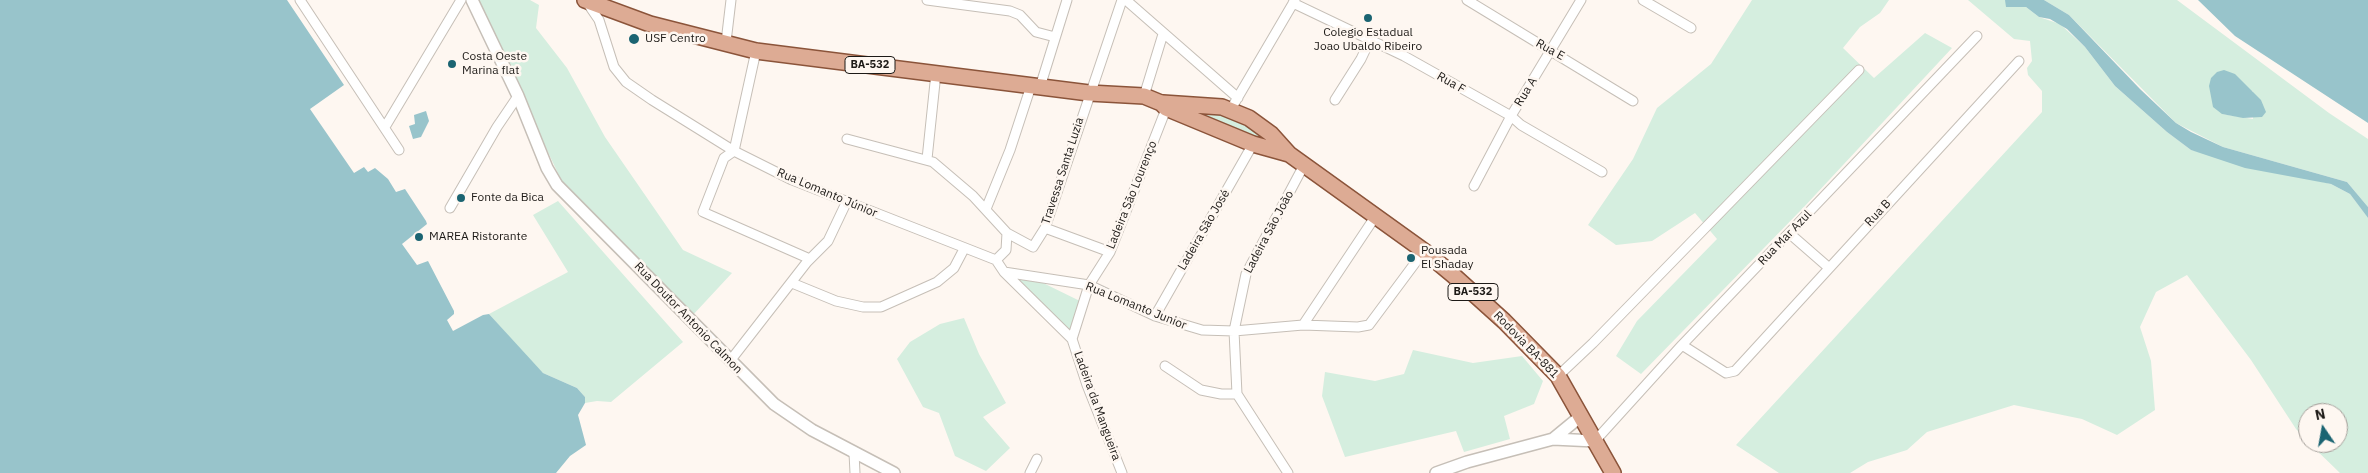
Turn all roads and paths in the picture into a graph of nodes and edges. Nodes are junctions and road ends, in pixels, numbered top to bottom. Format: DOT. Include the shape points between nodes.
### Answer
graph roads {
  1 [pos="300,0"];
  2 [pos="462,0"];
  3 [pos="472,0"];
  4 [pos="586,0"];
  5 [pos="731,0"];
  6 [pos="927,0"];
  7 [pos="1067,0"];
  8 [pos="1122,0"];
  9 [pos="1126,0"];
  10 [pos="1467,0"];
  11 [pos="1581,0"];
  12 [pos="1643,0"];
  13 [pos="1294,2"];
  14 [pos="1691,28"];
  15 [pos="1163,34"];
  16 [pos="1977,36"];
  17 [pos="1055,37"];
  18 [pos="1370,40"];
  19 [pos="726,42"];
  20 [pos="1553,50"];
  21 [pos="756,51"];
  22 [pos="2019,61"];
  23 [pos="1859,70"];
  24 [pos="936,73"];
  25 [pos="1035,86"];
  26 [pos="1089,93"];
  27 [pos="1144,96"];
  28 [pos="516,100"];
  29 [pos="1335,100"];
  30 [pos="1634,100"];
  31 [pos="1165,104"];
  32 [pos="1234,104"];
  33 [pos="1511,116"];
  34 [pos="385,127"];
  35 [pos="847,139"];
  36 [pos="1252,144"];
  37 [pos="399,150"];
  38 [pos="734,151"];
  39 [pos="1288,154"];
  40 [pos="927,159"];
  41 [pos="1304,165"];
  42 [pos="1602,172"];
  43 [pos="1474,186"];
  44 [pos="847,201"];
  45 [pos="450,208"];
  46 [pos="986,209"];
  47 [pos="1375,217"];
  48 [pos="1045,228"];
  49 [pos="1007,233"];
  50 [pos="1789,234"];
  51 [pos="964,249"];
  52 [pos="1424,251"];
  53 [pos="1110,252"];
  54 [pos="810,259"];
  55 [pos="996,260"];
  56 [pos="1828,267"];
  57 [pos="1004,272"];
  58 [pos="792,283"];
  59 [pos="1089,285"];
  60 [pos="1155,316"];
  61 [pos="1303,325"];
  62 [pos="1234,331"];
  63 [pos="1072,339"];
  64 [pos="1682,346"];
  65 [pos="730,361"];
  66 [pos="1165,366"];
  67 [pos="1558,376"];
  68 [pos="1237,394"];
  69 [pos="1581,416"];
  70 [pos="1553,439"];
  71 [pos="1595,441"];
  72 [pos="854,453"];
  73 [pos="1037,459"];
  74 [pos="855,473"];
  75 [pos="894,473"];
  76 [pos="1030,473"];
  77 [pos="1122,473"];
  78 [pos="1288,473"];
  79 [pos="1436,473"];
  80 [pos="1613,473"];
  1 -- 34 [label="street"];
  2 -- 28 [label="street, Rua Doutor Antonio Calmon"];
  2 -- 34 [label="street"];
  3 -- 28 [label="street, Rua Doutor Antonio Calmon"];
  4 -- 19 [label="main road, BA-532" via="690,36"];
  4 -- 38 [label="street, Rua Lomanto Júnior" via="598,20 614,67 626,82"];
  5 -- 19 [label="street"];
  6 -- 17 [label="street" via="1010,10 1020,15 1036,32"];
  7 -- 17 [label="street"];
  8 -- 26 [label="street, Travessa Santa Luzia"];
  9 -- 15 [label="street"];
  10 -- 20 [label="street, Rua E"];
  11 -- 20 [label="street, Rua A"];
  12 -- 14 [label="street"];
  13 -- 18 [label="street, Rua F"];
  13 -- 32 [label="street"];
  15 -- 27 [label="street"];
  15 -- 32 [label="street"];
  16 -- 50 [label="street, Rua Mar Azul"];
  17 -- 25 [label="street"];
  18 -- 29 [label="street"];
  18 -- 33 [label="street, Rua F"];
  19 -- 21 [label="main road, BA-532"];
  20 -- 30 [label="street, Rua E"];
  20 -- 33 [label="street, Rua A"];
  21 -- 24 [label="main road, BA-532"];
  21 -- 38 [label="street"];
  22 -- 56 [label="street, Rua B"];
  23 -- 67 [label="street"];
  24 -- 25 [label="main road, BA-532"];
  24 -- 40 [label="street"];
  25 -- 26 [label="main road, BA-532"];
  25 -- 46 [label="street"];
  26 -- 27 [label="main road, BA-532"];
  26 -- 48 [label="street, Travessa Santa Luzia"];
  27 -- 31 [label="main road, BA-532"];
  28 -- 45 [label="street"];
  28 -- 65 [label="street, Rua Doutor Antonio Calmon" via="557,185"];
  31 -- 32 [label="main road, BA-532"];
  31 -- 36 [label="main road, BA-532"];
  31 -- 53 [label="street, Ladeira São Lourenço"];
  32 -- 39 [label="main road, BA-532"];
  33 -- 42 [label="street, Rua F"];
  33 -- 43 [label="street, Rua A"];
  34 -- 37 [label="street"];
  35 -- 40 [label="street"];
  36 -- 39 [label="main road, BA-532"];
  36 -- 60 [label="street, Ladeira São José"];
  38 -- 44 [label="street, Rua Lomanto Júnior" via="792,180"];
  38 -- 54 [label="street" via="724,158 703,212"];
  39 -- 41 [label="main road, Rodovia BA-881 / BA-532"];
  40 -- 46 [label="street" via="953,176"];
  41 -- 47 [label="main road, Rodovia BA-881 / BA-532"];
  41 -- 62 [label="street, Ladeira São João" via="1246,274"];
  44 -- 51 [label="street, Rua Lomanto Júnior"];
  44 -- 54 [label="street" via="830,238"];
  46 -- 49 [label="street"];
  47 -- 52 [label="main road, Rodovia BA-881 / BA-532"];
  47 -- 61 [label="street"];
  48 -- 49 [label="street, Travessa Santa Luzia" via="1033,247"];
  48 -- 53 [label="street"];
  49 -- 55 [label="street" via="1006,250"];
  50 -- 56 [label="street"];
  50 -- 64 [label="street, Rua Mar Azul"];
  51 -- 55 [label="street, Rua Lomanto Júnior"];
  51 -- 58 [label="street" via="954,268 937,282 881,307 836,301"];
  52 -- 61 [label="street, Rua Lomanto Junior" via="1369,325"];
  52 -- 67 [label="main road, Rodovia BA-881 / BA-532" via="1504,320"];
  53 -- 59 [label="street, Ladeira São Lourenço"];
  54 -- 58 [label="street"];
  55 -- 57 [label="street"];
  56 -- 64 [label="street, Rua B" via="1731,373"];
  57 -- 59 [label="street, Rua Lomanto Junior"];
  57 -- 63 [label="street"];
  58 -- 65 [label="street"];
  59 -- 60 [label="street, Rua Lomanto Junior"];
  59 -- 63 [label="street, Ladeira São Lourenço"];
  60 -- 62 [label="street, Rua Lomanto Junior" via="1202,330"];
  61 -- 62 [label="street, Rua Lomanto Junior"];
  62 -- 68 [label="street, Ladeira São João"];
  63 -- 77 [label="street, Ladeira da Mangueira" via="1086,385"];
  64 -- 71 [label="street, Rua Mar Azul"];
  65 -- 72 [label="street, Rua Doutor Antonio Calmon" via="787,414"];
  66 -- 68 [label="street" via="1201,390"];
  67 -- 69 [label="main road, Rodovia BA-881 / BA-532"];
  68 -- 78 [label="street"];
  69 -- 70 [label="street"];
  69 -- 71 [label="main road, Rodovia BA-881 / BA-532"];
  70 -- 71 [label="street"];
  70 -- 79 [label="street"];
  71 -- 80 [label="main road, Rodovia BA-881 / BA-532"];
  72 -- 74 [label="street"];
  72 -- 75 [label="street, Rua Doutor Antonio Calmon"];
  73 -- 76 [label="street"];
}
